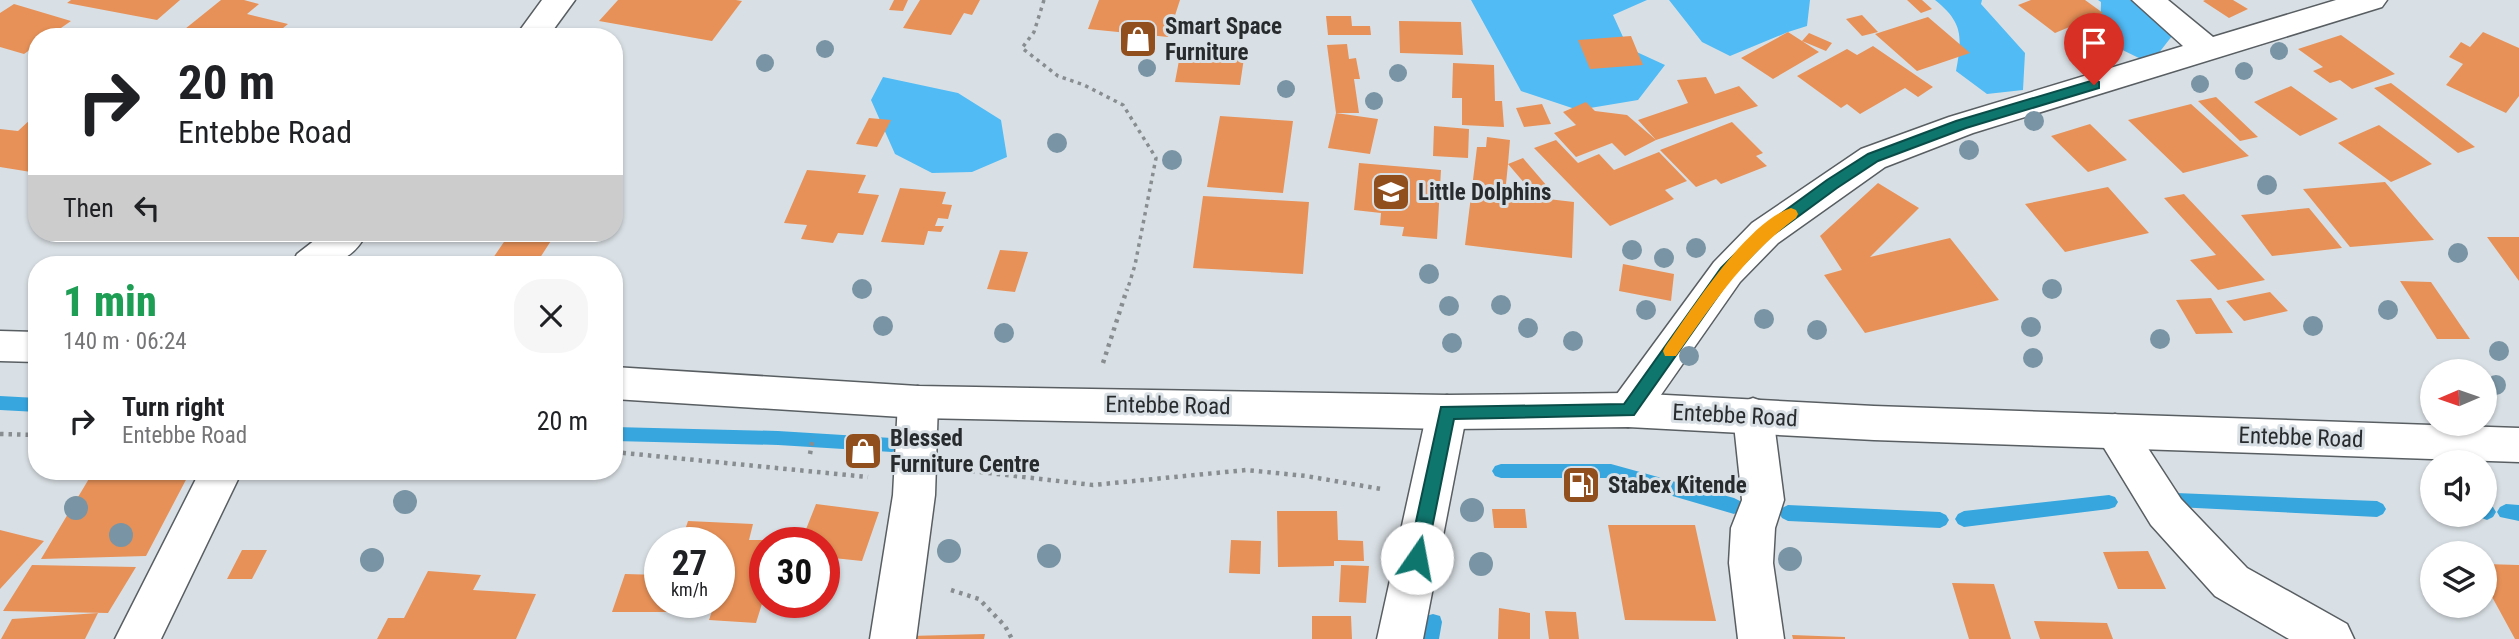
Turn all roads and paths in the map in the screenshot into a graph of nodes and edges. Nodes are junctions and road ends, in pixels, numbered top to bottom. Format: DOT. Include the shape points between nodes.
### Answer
graph roads {
  1 [pos="559,0"];
  2 [pos="1044,0"];
  3 [pos="2148,0"];
  4 [pos="2371,0"];
  5 [pos="538,28"];
  6 [pos="2206,49"];
  7 [pos="338,242"];
  8 [pos="320,256"];
  9 [pos="0,346"];
  10 [pos="28,347"];
  11 [pos="623,384"];
  12 [pos="918,402"];
  13 [pos="1089,404"];
  14 [pos="1628,411"];
  15 [pos="1447,412"];
  16 [pos="1753,415"];
  17 [pos="2115,431"];
  18 [pos="0,434"];
  19 [pos="28,435"];
  20 [pos="2519,445"];
  21 [pos="623,452"];
  22 [pos="915,468"];
  23 [pos="217,480"];
  24 [pos="1429,503"];
  25 [pos="901,573"];
  26 [pos="138,639"];
  27 [pos="893,639"];
  28 [pos="1012,639"];
  29 [pos="1401,639"];
  30 [pos="1761,639"];
  31 [pos="2330,639"];
  1 -- 5 [label="street"];
  2 -- 13 [label="path" via="1034,32 1022,48 1058,76 1123,105 1156,158 1135,265"];
  3 -- 6 [label="street"];
  4 -- 6 [label="street"];
  6 -- 14 [label="street" via="1961,125 1873,158 1765,233 1727,272"];
  7 -- 8 [label="street"];
  9 -- 10 [label="street"];
  11 -- 12 [label="street, Entebbe Road"];
  12 -- 13 [label="street, Entebbe Road"];
  12 -- 22 [label="street"];
  13 -- 15 [label="street, Entebbe Road"];
  14 -- 15 [label="street, Entebbe Road"];
  14 -- 16 [label="street, Entebbe Road"];
  15 -- 24 [label="street"];
  16 -- 17 [label="street, Entebbe Road"];
  16 -- 30 [label="street" via="1763,500 1753,528 1751,562"];
  17 -- 20 [label="street, Entebbe Road"];
  17 -- 31 [label="street" via="2166,512 2231,582"];
  18 -- 19 [label="path"];
  21 -- 22 [label="path"];
  22 -- 24 [label="path" via="1093,485 1246,470 1377,488"];
  22 -- 25 [label="street"];
  23 -- 26 [label="street"];
  24 -- 29 [label="street"];
  25 -- 27 [label="street"];
  25 -- 28 [label="path" via="979,599"];
}
